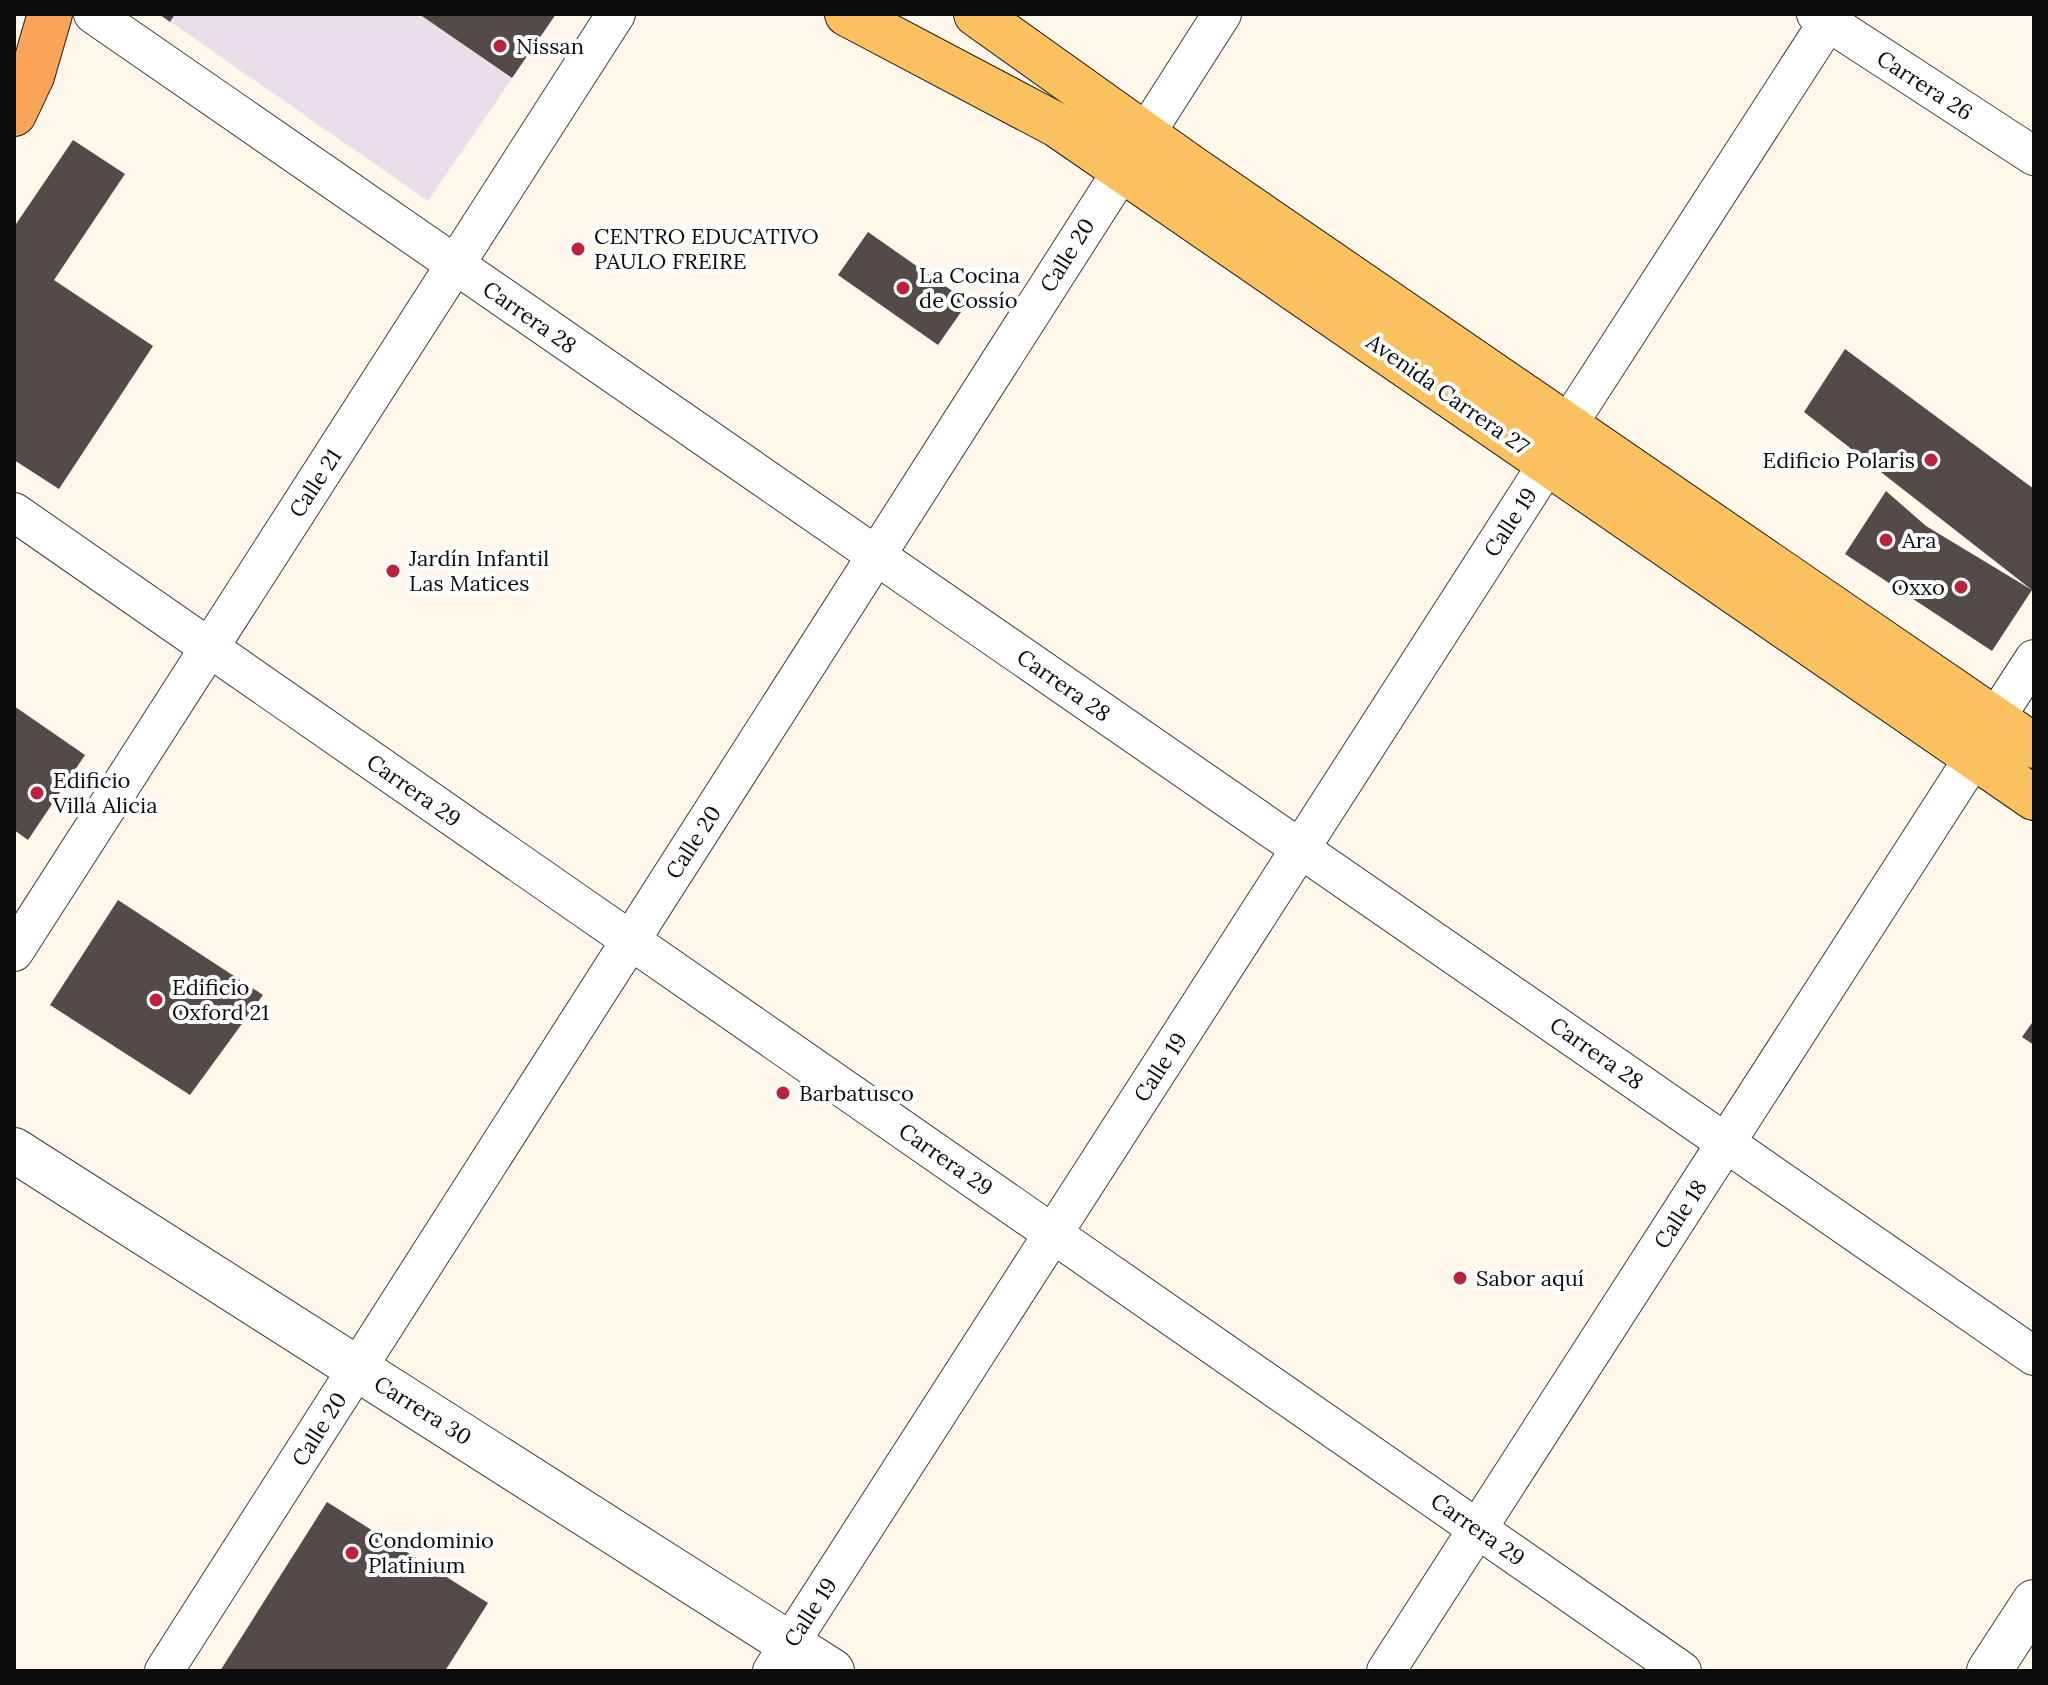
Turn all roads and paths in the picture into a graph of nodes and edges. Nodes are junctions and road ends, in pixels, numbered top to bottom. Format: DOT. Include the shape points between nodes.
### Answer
graph roads {
  1 [pos="93,14"];
  2 [pos="616,14"];
  3 [pos="847,14"];
  4 [pos="906,14"];
  5 [pos="976,14"];
  6 [pos="1222,14"];
  7 [pos="1826,17"];
  8 [pos="46,30"];
  9 [pos="14,114"];
  10 [pos="1057,125"];
  11 [pos="1132,152"];
  12 [pos="2034,156"];
  13 [pos="455,264"];
  14 [pos="1557,444"];
  15 [pos="14,512"];
  16 [pos="876,555"];
  17 [pos="209,647"];
  18 [pos="2034,659"];
  19 [pos="1995,719"];
  20 [pos="2034,746"];
  21 [pos="1974,757"];
  22 [pos="2034,798"];
  23 [pos="1301,848"];
  24 [pos="630,940"];
  25 [pos="14,952"];
  26 [pos="1726,1142"];
  27 [pos="14,1150"];
  28 [pos="1053,1234"];
  29 [pos="2034,1356"];
  30 [pos="357,1368"];
  31 [pos="1478,1529"];
  32 [pos="2034,1602"];
  33 [pos="781,1657"];
  34 [pos="164,1671"];
  35 [pos="832,1671"];
  36 [pos="1386,1671"];
  37 [pos="1682,1671"];
  38 [pos="1989,1671"];
  1 -- 8 [label="street" via="80,27"];
  1 -- 13 [label="street, Carrera 28"];
  2 -- 13 [label="street, Calle 21"];
  3 -- 10 [label="main road, Avenida Carrera 27"];
  4 -- 10 [label="main road"];
  5 -- 11 [label="main road, Avenida Carrera 27"];
  6 -- 11 [label="street, Calle 20"];
  7 -- 12 [label="street, Carrera 26"];
  7 -- 14 [label="street, Calle 19"];
  8 -- 9 [label="highway"];
  10 -- 11 [label="main road, Avenida Carrera 27"];
  11 -- 14 [label="main road, Avenida Carrera 27"];
  11 -- 16 [label="street, Calle 20"];
  13 -- 16 [label="street, Carrera 28"];
  13 -- 17 [label="street, Calle 21"];
  14 -- 19 [label="main road, Avenida Carrera 27"];
  14 -- 21 [label="main road, Avenida Carrera 27"];
  14 -- 23 [label="street, Calle 19"];
  15 -- 17 [label="street, Carrera 29"];
  16 -- 23 [label="street, Carrera 28"];
  16 -- 24 [label="street, Calle 20"];
  17 -- 24 [label="street, Carrera 29"];
  17 -- 25 [label="street, Calle 21"];
  18 -- 19 [label="street"];
  19 -- 20 [label="main road, Avenida Carrera 27"];
  21 -- 22 [label="main road, Avenida Carrera 27"];
  21 -- 26 [label="street, Calle 18"];
  23 -- 26 [label="street, Carrera 28"];
  23 -- 28 [label="street, Calle 19"];
  24 -- 28 [label="street, Carrera 29"];
  24 -- 30 [label="street, Calle 20"];
  26 -- 29 [label="street, Carrera 28"];
  26 -- 31 [label="street, Calle 18"];
  27 -- 30 [label="street, Carrera 30"];
  28 -- 31 [label="street, Carrera 29"];
  28 -- 33 [label="street, Calle 19"];
  30 -- 33 [label="street, Carrera 30"];
  30 -- 34 [label="street, Calle 20"];
  31 -- 36 [label="street, Calle 18"];
  31 -- 37 [label="street, Carrera 29"];
  32 -- 38 [label="street"];
  33 -- 35 [label="street, Carrera 30"];
}
